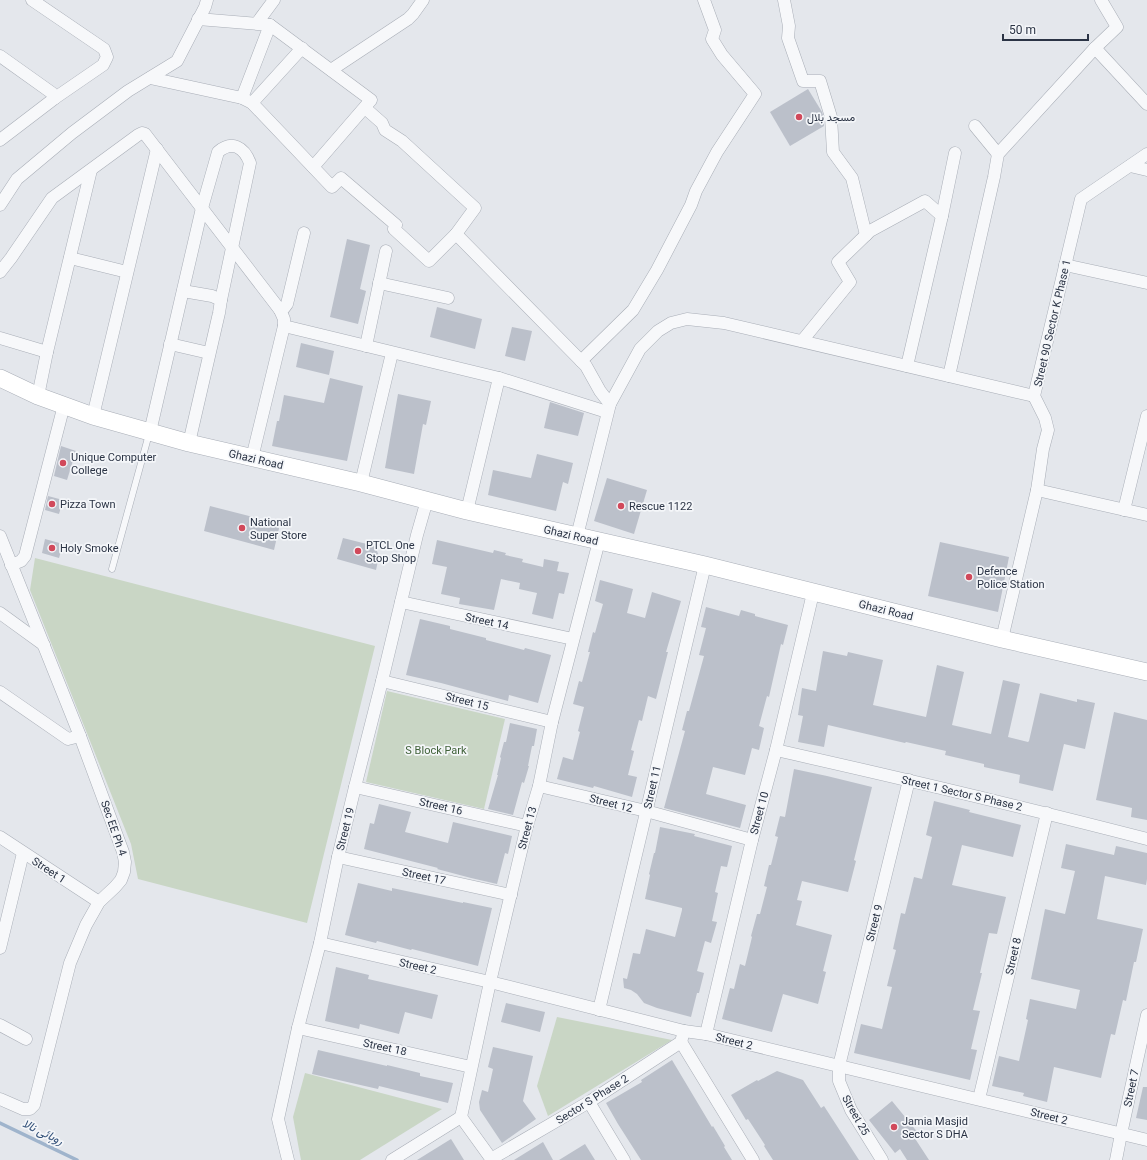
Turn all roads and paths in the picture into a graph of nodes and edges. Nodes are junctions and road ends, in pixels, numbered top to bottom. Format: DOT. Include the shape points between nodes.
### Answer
graph roads {
  1 [pos="32,0"];
  2 [pos="207,0"];
  3 [pos="274,0"];
  4 [pos="423,0"];
  5 [pos="704,0"];
  6 [pos="784,0"];
  7 [pos="1101,0"];
  8 [pos="198,20"];
  9 [pos="257,24"];
  10 [pos="270,24"];
  11 [pos="302,48"];
  12 [pos="1095,48"];
  13 [pos="0,56"];
  14 [pos="331,70"];
  15 [pos="150,78"];
  16 [pos="55,98"];
  17 [pos="247,100"];
  18 [pos="1147,104"];
  19 [pos="365,108"];
  20 [pos="975,126"];
  21 [pos="2,135"];
  22 [pos="157,149"];
  23 [pos="955,153"];
  24 [pos="998,154"];
  25 [pos="1147,154"];
  26 [pos="1130,166"];
  27 [pos="313,168"];
  28 [pos="91,170"];
  29 [pos="1147,170"];
  30 [pos="0,205"];
  31 [pos="202,208"];
  32 [pos="942,216"];
  33 [pos="304,233"];
  34 [pos="456,234"];
  35 [pos="866,234"];
  36 [pos="232,248"];
  37 [pos="386,251"];
  38 [pos="70,258"];
  39 [pos="1065,265"];
  40 [pos="0,272"];
  41 [pos="127,272"];
  42 [pos="379,283"];
  43 [pos="1147,283"];
  44 [pos="183,291"];
  45 [pos="448,298"];
  46 [pos="221,300"];
  47 [pos="280,310"];
  48 [pos="284,326"];
  49 [pos="0,338"];
  50 [pos="802,341"];
  51 [pos="170,344"];
  52 [pos="366,346"];
  53 [pos="47,352"];
  54 [pos="209,353"];
  55 [pos="392,353"];
  56 [pos="581,361"];
  57 [pos="907,366"];
  58 [pos="949,376"];
  59 [pos="0,378"];
  60 [pos="499,378"];
  61 [pos="38,396"];
  62 [pos="1034,396"];
  63 [pos="64,405"];
  64 [pos="608,408"];
  65 [pos="93,416"];
  66 [pos="1147,416"];
  67 [pos="150,432"];
  68 [pos="189,443"];
  69 [pos="252,458"];
  70 [pos="362,483"];
  71 [pos="1037,490"];
  72 [pos="427,500"];
  73 [pos="1124,510"];
  74 [pos="468,511"];
  75 [pos="1147,515"];
  76 [pos="0,536"];
  77 [pos="577,536"];
  78 [pos="599,541"];
  79 [pos="11,565"];
  80 [pos="705,565"];
  81 [pos="112,569"];
  82 [pos="813,593"];
  83 [pos="401,602"];
  84 [pos="0,613"];
  85 [pos="573,639"];
  86 [pos="1002,639"];
  87 [pos="44,645"];
  88 [pos="1147,672"];
  89 [pos="382,681"];
  90 [pos="0,692"];
  91 [pos="552,722"];
  92 [pos="80,736"];
  93 [pos="776,750"];
  94 [pos="909,780"];
  95 [pos="539,786"];
  96 [pos="355,787"];
  97 [pos="646,812"];
  98 [pos="1047,813"];
  99 [pos="527,826"];
  100 [pos="0,837"];
  101 [pos="1147,839"];
  102 [pos="752,840"];
  103 [pos="23,853"];
  104 [pos="338,857"];
  105 [pos="511,895"];
  106 [pos="99,902"];
  107 [pos="320,943"];
  108 [pos="0,948"];
  109 [pos="490,982"];
  110 [pos="599,1010"];
  111 [pos="1147,1015"];
  112 [pos="0,1025"];
  113 [pos="298,1028"];
  114 [pos="706,1034"];
  115 [pos="683,1036"];
  116 [pos="26,1039"];
  117 [pos="839,1066"];
  118 [pos="471,1067"];
  119 [pos="0,1099"];
  120 [pos="979,1099"];
  121 [pos="589,1102"];
  122 [pos="461,1117"];
  123 [pos="1121,1134"];
  124 [pos="1147,1140"];
  125 [pos="288,1160"];
  126 [pos="392,1160"];
  127 [pos="492,1160"];
  128 [pos="624,1160"];
  129 [pos="753,1160"];
  130 [pos="882,1160"];
  131 [pos="1116,1160"];
  1 -- 16 [label="street" via="104,49 107,57 103,65"];
  2 -- 8 [label="street"];
  3 -- 9 [label="street"];
  4 -- 14 [label="street" via="408,18"];
  5 -- 56 [label="street" via="715,30 712,39 722,55 756,94 717,152 657,270 633,310"];
  6 -- 35 [label="street" via="789,26 788,38 803,81 820,81 830,117 833,152 852,178"];
  7 -- 12 [label="street" via="1117,27"];
  8 -- 9 [label="street"];
  8 -- 15 [label="street" via="176,61"];
  9 -- 10 [label="street"];
  10 -- 11 [label="street"];
  10 -- 17 [label="street"];
  11 -- 14 [label="street"];
  11 -- 17 [label="street"];
  12 -- 18 [label="street"];
  12 -- 24 [label="street"];
  13 -- 16 [label="street" via="52,93"];
  14 -- 19 [label="street" via="372,100"];
  15 -- 17 [label="street"];
  15 -- 30 [label="street" via="128,91 72,133 17,179"];
  16 -- 21 [label="street"];
  17 -- 27 [label="street"];
  19 -- 27 [label="street"];
  19 -- 34 [label="street" via="382,123 385,130 402,141 475,208"];
  20 -- 24 [label="street"];
  22 -- 28 [label="street" via="142,133"];
  22 -- 31 [label="street"];
  22 -- 41 [label="street"];
  23 -- 32 [label="street"];
  24 -- 58 [label="street"];
  25 -- 26 [label="street, Street 90 Sector K Phase 1"];
  26 -- 29 [label="street"];
  26 -- 39 [label="street, Street 90 Sector K Phase 1" via="1081,199"];
  27 -- 34 [label="street" via="332,187 341,178 396,225 394,229 430,261"];
  28 -- 38 [label="street"];
  28 -- 40 [label="street" via="52,198"];
  31 -- 36 [label="street"];
  31 -- 36 [label="street" via="218,152 224,146 242,149 250,163"];
  31 -- 44 [label="street"];
  32 -- 35 [label="street" via="925,201"];
  32 -- 57 [label="street"];
  33 -- 47 [label="street" via="287,304"];
  34 -- 56 [label="street"];
  35 -- 50 [label="street" via="838,262 850,282"];
  36 -- 46 [label="street"];
  36 -- 47 [label="street"];
  37 -- 42 [label="street"];
  38 -- 41 [label="street"];
  38 -- 53 [label="street"];
  39 -- 43 [label="street"];
  39 -- 62 [label="street, Street 90 Sector K Phase 1"];
  41 -- 65 [label="street"];
  42 -- 45 [label="street"];
  42 -- 52 [label="street"];
  44 -- 46 [label="street"];
  44 -- 51 [label="street"];
  46 -- 54 [label="street"];
  47 -- 48 [label="street"];
  48 -- 52 [label="street"];
  48 -- 69 [label="street"];
  49 -- 53 [label="street"];
  50 -- 57 [label="street"];
  50 -- 64 [label="street" via="724,323 687,319 671,323 658,331 640,349"];
  51 -- 54 [label="street"];
  51 -- 67 [label="street"];
  52 -- 55 [label="street"];
  53 -- 61 [label="street"];
  54 -- 68 [label="street"];
  55 -- 60 [label="street"];
  55 -- 70 [label="street"];
  56 -- 64 [label="street"];
  57 -- 58 [label="street"];
  58 -- 62 [label="street"];
  59 -- 61 [label="main road, Ghazi Road"];
  60 -- 64 [label="street"];
  60 -- 74 [label="street"];
  61 -- 63 [label="main road, Ghazi Road"];
  62 -- 71 [label="street, Street 90 Sector K Phase 1" via="1048,430"];
  63 -- 65 [label="main road, Ghazi Road"];
  63 -- 79 [label="street" via="25,556 21,561"];
  64 -- 77 [label="street"];
  65 -- 67 [label="main road, Ghazi Road"];
  66 -- 73 [label="street"];
  67 -- 68 [label="main road, Ghazi Road"];
  67 -- 81 [label="lane"];
  68 -- 69 [label="main road, Ghazi Road"];
  69 -- 70 [label="main road, Ghazi Road"];
  70 -- 72 [label="main road, Ghazi Road"];
  71 -- 73 [label="street"];
  71 -- 86 [label="street, Street 90 Sector K Phase 1"];
  72 -- 74 [label="main road, Ghazi Road"];
  72 -- 83 [label="street, Street 19"];
  73 -- 75 [label="street"];
  74 -- 77 [label="main road, Ghazi Road"];
  76 -- 79 [label="street, Sec EE Ph 4"];
  77 -- 78 [label="main road, Ghazi Road"];
  78 -- 80 [label="main road, Ghazi Road"];
  78 -- 85 [label="street, Street 13"];
  79 -- 87 [label="street, Sec EE Ph 4"];
  80 -- 82 [label="main road, Ghazi Road"];
  80 -- 97 [label="street, Street 11"];
  82 -- 86 [label="main road, Ghazi Road"];
  82 -- 93 [label="street, Street 10"];
  83 -- 85 [label="street, Street 14"];
  83 -- 89 [label="street, Street 19"];
  84 -- 87 [label="street"];
  85 -- 91 [label="street, Street 13"];
  86 -- 88 [label="main road, Ghazi Road"];
  87 -- 92 [label="street, Sec EE Ph 4"];
  89 -- 91 [label="street, Street 15"];
  89 -- 96 [label="street, Street 19"];
  90 -- 92 [label="street" via="68,739"];
  91 -- 95 [label="street, Street 13"];
  92 -- 106 [label="street, Sec EE Ph 4" via="125,862 121,880"];
  93 -- 94 [label="street, Street 1 Sector S Phase 2"];
  93 -- 102 [label="street, Street 10"];
  94 -- 98 [label="street, Street 1 Sector S Phase 2"];
  94 -- 117 [label="street, Street 9"];
  95 -- 97 [label="street, Street 12"];
  95 -- 99 [label="street, Street 13"];
  96 -- 99 [label="street, Street 16"];
  96 -- 104 [label="street, Street 19"];
  97 -- 102 [label="street, Street 12"];
  97 -- 110 [label="street, Street 11"];
  98 -- 101 [label="street, Street 1 Sector S Phase 2"];
  98 -- 120 [label="street, Street 8"];
  99 -- 105 [label="street, Street 13"];
  100 -- 103 [label="street, Street 1"];
  102 -- 114 [label="street, Street 10"];
  103 -- 106 [label="street, Street 1"];
  103 -- 108 [label="street"];
  104 -- 105 [label="street, Street 17"];
  104 -- 107 [label="street, Street 19"];
  105 -- 109 [label="street, Street 13"];
  106 -- 119 [label="street, Sec EE Ph 4" via="70,963 34,1105 30,1109 23,1109"];
  107 -- 109 [label="street, Street 2"];
  107 -- 113 [label="street, Street 19"];
  109 -- 110 [label="street, Street 2"];
  109 -- 118 [label="street, Street 13"];
  110 -- 115 [label="street, Street 2"];
  111 -- 123 [label="street, Street 7"];
  112 -- 116 [label="street"];
  113 -- 118 [label="street, Street 18"];
  113 -- 125 [label="street, Street 19" via="278,1119"];
  114 -- 115 [label="street, Street 2"];
  114 -- 117 [label="street, Street 2"];
  115 -- 121 [label="street, Sector S Phase 2"];
  115 -- 129 [label="street"];
  117 -- 120 [label="street, Street 2"];
  117 -- 130 [label="street, Street 25" via="839,1081 851,1110"];
  118 -- 122 [label="street, Street 13"];
  120 -- 123 [label="street, Street 2"];
  121 -- 127 [label="street, Sector S Phase 2"];
  121 -- 128 [label="street"];
  122 -- 126 [label="street"];
  122 -- 127 [label="street"];
  123 -- 124 [label="street, Street 2"];
  123 -- 131 [label="street, Street 7"];
}
